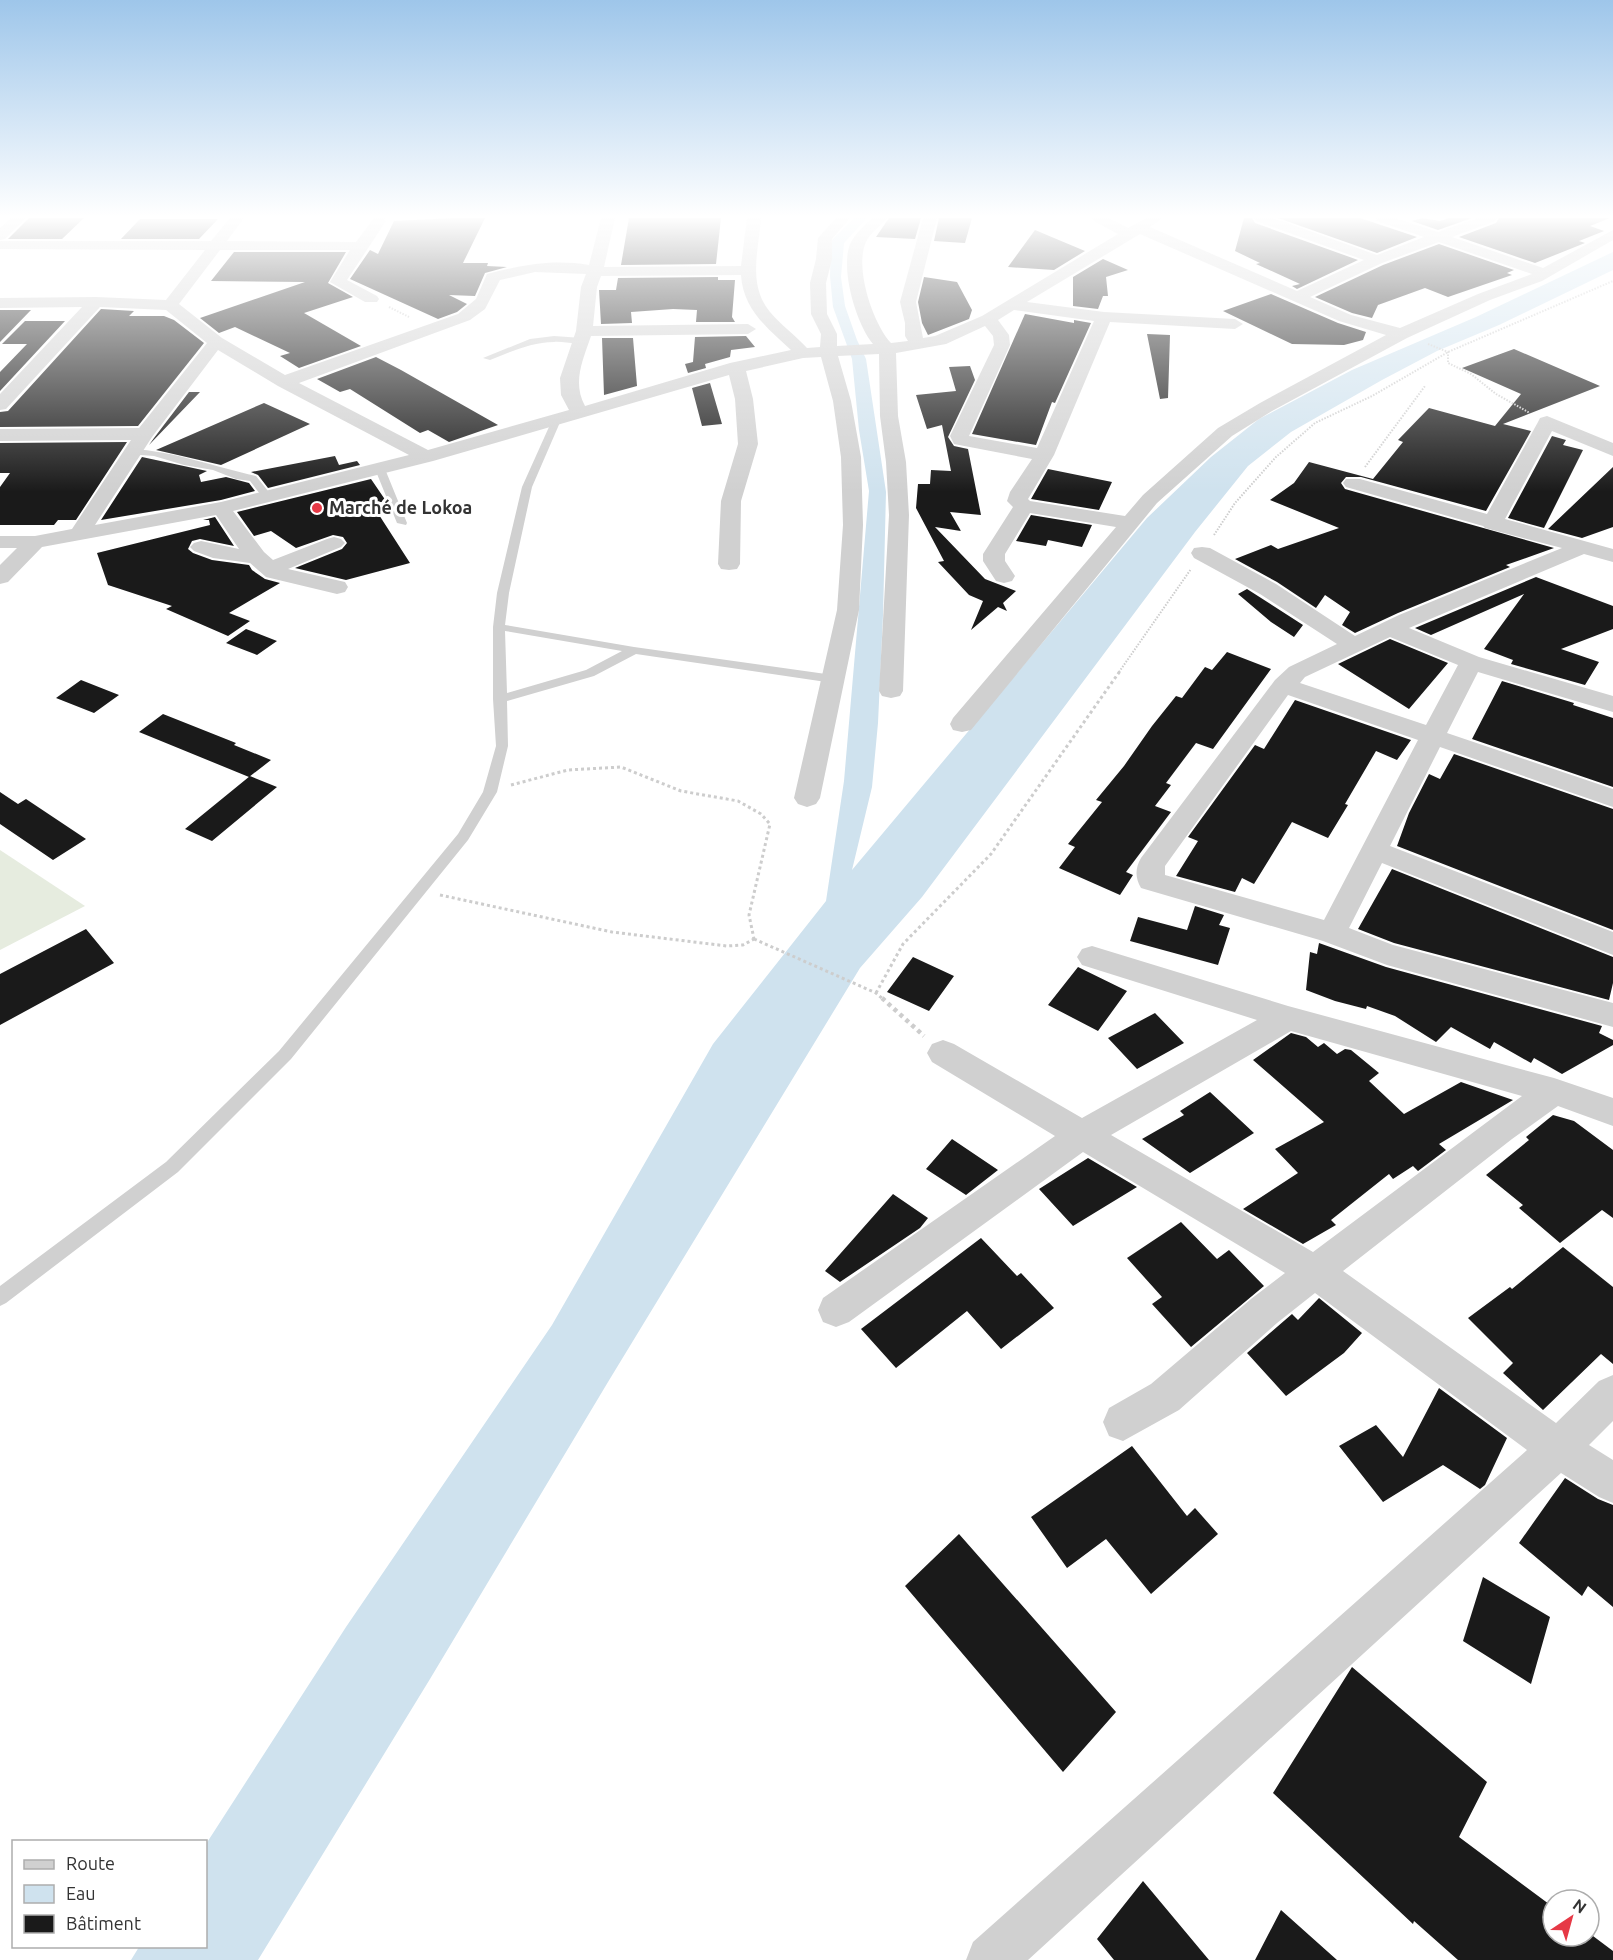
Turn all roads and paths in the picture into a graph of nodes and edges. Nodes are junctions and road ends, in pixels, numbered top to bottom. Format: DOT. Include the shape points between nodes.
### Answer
graph roads {
  1 [pos="89,309"];
  2 [pos="174,309"];
  3 [pos="394,309"];
  4 [pos="477,309"];
  5 [pos="586,309"];
  6 [pos="761,309"];
  7 [pos="819,309"];
  8 [pos="864,309"];
  9 [pos="910,309"];
  10 [pos="1002,309"];
  11 [pos="1044,309"];
  12 [pos="1325,309"];
  13 [pos="1459,309"];
  14 [pos="1550,309"];
  15 [pos="1104,317"];
  16 [pos="988,319"];
  17 [pos="771,321"];
  18 [pos="1235,324"];
  19 [pos="434,329"];
  20 [pos="1401,334"];
  21 [pos="583,336"];
  22 [pos="216,342"];
  23 [pos="1426,343"];
  24 [pos="919,345"];
  25 [pos="878,349"];
  26 [pos="747,350"];
  27 [pos="1447,351"];
  28 [pos="835,352"];
  29 [pos="803,353"];
  30 [pos="488,358"];
  31 [pos="284,382"];
  32 [pos="1425,386"];
  33 [pos="0,405"];
  34 [pos="580,413"];
  35 [pos="556,420"];
  36 [pos="1547,422"];
  37 [pos="0,435"];
  38 [pos="144,435"];
  39 [pos="1613,450"];
  40 [pos="131,452"];
  41 [pos="1044,455"];
  42 [pos="426,457"];
  43 [pos="380,469"];
  44 [pos="1353,483"];
  45 [pos="267,496"];
  46 [pos="1024,506"];
  47 [pos="221,508"];
  48 [pos="402,523"];
  49 [pos="1130,524"];
  50 [pos="1492,524"];
  51 [pos="78,535"];
  52 [pos="0,542"];
  53 [pos="35,542"];
  54 [pos="334,543"];
  55 [pos="201,547"];
  56 [pos="1581,548"];
  57 [pos="1202,553"];
  58 [pos="1613,556"];
  59 [pos="262,563"];
  60 [pos="729,564"];
  61 [pos="1004,576"];
  62 [pos="0,577"];
  63 [pos="337,587"];
  64 [pos="499,627"];
  65 [pos="1389,628"];
  66 [pos="1353,645"];
  67 [pos="634,650"];
  68 [pos="1471,662"];
  69 [pos="833,679"];
  70 [pos="1283,685"];
  71 [pos="891,691"];
  72 [pos="499,699"];
  73 [pos="1613,704"];
  74 [pos="962,724"];
  75 [pos="1432,735"];
  76 [pos="490,792"];
  77 [pos="807,798"];
  78 [pos="1613,798"];
  79 [pos="1375,850"];
  80 [pos="418,891"];
  81 [pos="1332,933"];
  82 [pos="754,939"];
  83 [pos="1613,944"];
  84 [pos="1092,957"];
  85 [pos="876,993"];
  86 [pos="1613,1015"];
  87 [pos="1288,1018"];
  88 [pos="943,1053"];
  89 [pos="1554,1091"];
  90 [pos="1613,1112"];
  91 [pos="1083,1134"];
  92 [pos="1315,1272"];
  93 [pos="0,1297"];
  94 [pos="836,1310"];
  95 [pos="1613,1394"];
  96 [pos="1123,1422"];
  97 [pos="1558,1449"];
  98 [pos="1613,1483"];
  99 [pos="991,1960"];
  1 -- 33 [label="street"];
  2 -- 22 [label="street"];
  3 -- 19 [label="path"];
  4 -- 19 [label="street"];
  5 -- 21 [label="street"];
  6 -- 17 [label="street"];
  7 -- 28 [label="street"];
  8 -- 25 [label="street"];
  9 -- 24 [label="street" via="913,336"];
  10 -- 16 [label="street"];
  11 -- 15 [label="street"];
  12 -- 20 [label="street"];
  13 -- 20 [label="street"];
  14 -- 27 [label="path"];
  15 -- 18 [label="street"];
  15 -- 41 [label="street"];
  16 -- 24 [label="street"];
  16 -- 41 [label="street" via="1001,334 1002,345 959,436 974,443"];
  17 -- 26 [label="street" via="751,326"];
  17 -- 29 [label="street"];
  19 -- 31 [label="street"];
  20 -- 49 [label="street" via="1225,432 1150,500"];
  21 -- 26 [label="street"];
  21 -- 30 [label="lane" via="533,341"];
  21 -- 34 [label="street" via="569,378 570,395"];
  22 -- 31 [label="street"];
  22 -- 38 [label="street"];
  23 -- 27 [label="path"];
  24 -- 25 [label="street"];
  25 -- 28 [label="street"];
  25 -- 71 [label="street" via="896,462 899,515"];
  26 -- 29 [label="street"];
  26 -- 34 [label="street"];
  26 -- 60 [label="street" via="744,399 748,444 731,501"];
  27 -- 36 [label="path" via="1448,363"];
  27 -- 57 [label="path" via="1372,396 1315,423 1276,457 1235,503"];
  28 -- 29 [label="street"];
  28 -- 69 [label="street" via="851,458 853,525 848,610"];
  31 -- 42 [label="street"];
  32 -- 44 [label="path"];
  34 -- 35 [label="street"];
  35 -- 42 [label="street"];
  35 -- 64 [label="lane" via="527,487"];
  36 -- 39 [label="street"];
  36 -- 50 [label="street"];
  37 -- 38 [label="street"];
  38 -- 40 [label="street"];
  40 -- 45 [label="lane" via="155,453 253,478"];
  40 -- 51 [label="street"];
  41 -- 46 [label="street" via="1020,492 1017,501"];
  42 -- 43 [label="street"];
  43 -- 45 [label="street"];
  43 -- 48 [label="lane"];
  44 -- 50 [label="street"];
  45 -- 47 [label="street"];
  46 -- 49 [label="street"];
  46 -- 61 [label="street" via="994,554"];
  47 -- 51 [label="street"];
  47 -- 59 [label="street"];
  49 -- 74 [label="street"];
  50 -- 56 [label="street"];
  51 -- 53 [label="street"];
  52 -- 53 [label="street"];
  53 -- 62 [label="street"];
  54 -- 59 [label="street"];
  55 -- 59 [label="street"];
  56 -- 58 [label="street"];
  56 -- 65 [label="street"];
  57 -- 66 [label="street" via="1268,589"];
  57 -- 85 [label="path" via="991,854 903,944"];
  59 -- 63 [label="street" via="274,572"];
  64 -- 67 [label="lane"];
  64 -- 72 [label="lane"];
  65 -- 66 [label="street"];
  65 -- 68 [label="street"];
  66 -- 70 [label="street" via="1297,672"];
  67 -- 69 [label="lane"];
  67 -- 72 [label="lane" via="590,673"];
  68 -- 73 [label="street"];
  68 -- 75 [label="street"];
  69 -- 77 [label="street"];
  70 -- 75 [label="street"];
  70 -- 81 [label="street" via="1151,865 1151,881"];
  72 -- 76 [label="lane" via="502,746"];
  75 -- 78 [label="street"];
  75 -- 79 [label="street"];
  76 -- 80 [label="lane" via="462,837"];
  76 -- 82 [label="path" via="568,770 621,767 681,791 746,805 770,824 749,915"];
  79 -- 81 [label="street"];
  79 -- 83 [label="street"];
  80 -- 82 [label="path" via="612,932 727,946 744,945"];
  80 -- 93 [label="lane" via="285,1055 172,1167"];
  81 -- 86 [label="street" via="1387,954"];
  82 -- 85 [label="path"];
  84 -- 87 [label="street"];
  85 -- 88 [label="path"];
  87 -- 89 [label="street"];
  87 -- 91 [label="street"];
  88 -- 91 [label="street"];
  89 -- 90 [label="street"];
  89 -- 92 [label="street"];
  91 -- 92 [label="street"];
  91 -- 94 [label="street"];
  92 -- 96 [label="street" via="1165,1397"];
  92 -- 97 [label="street"];
  95 -- 97 [label="street"];
  97 -- 98 [label="street"];
  97 -- 99 [label="street"];
}
